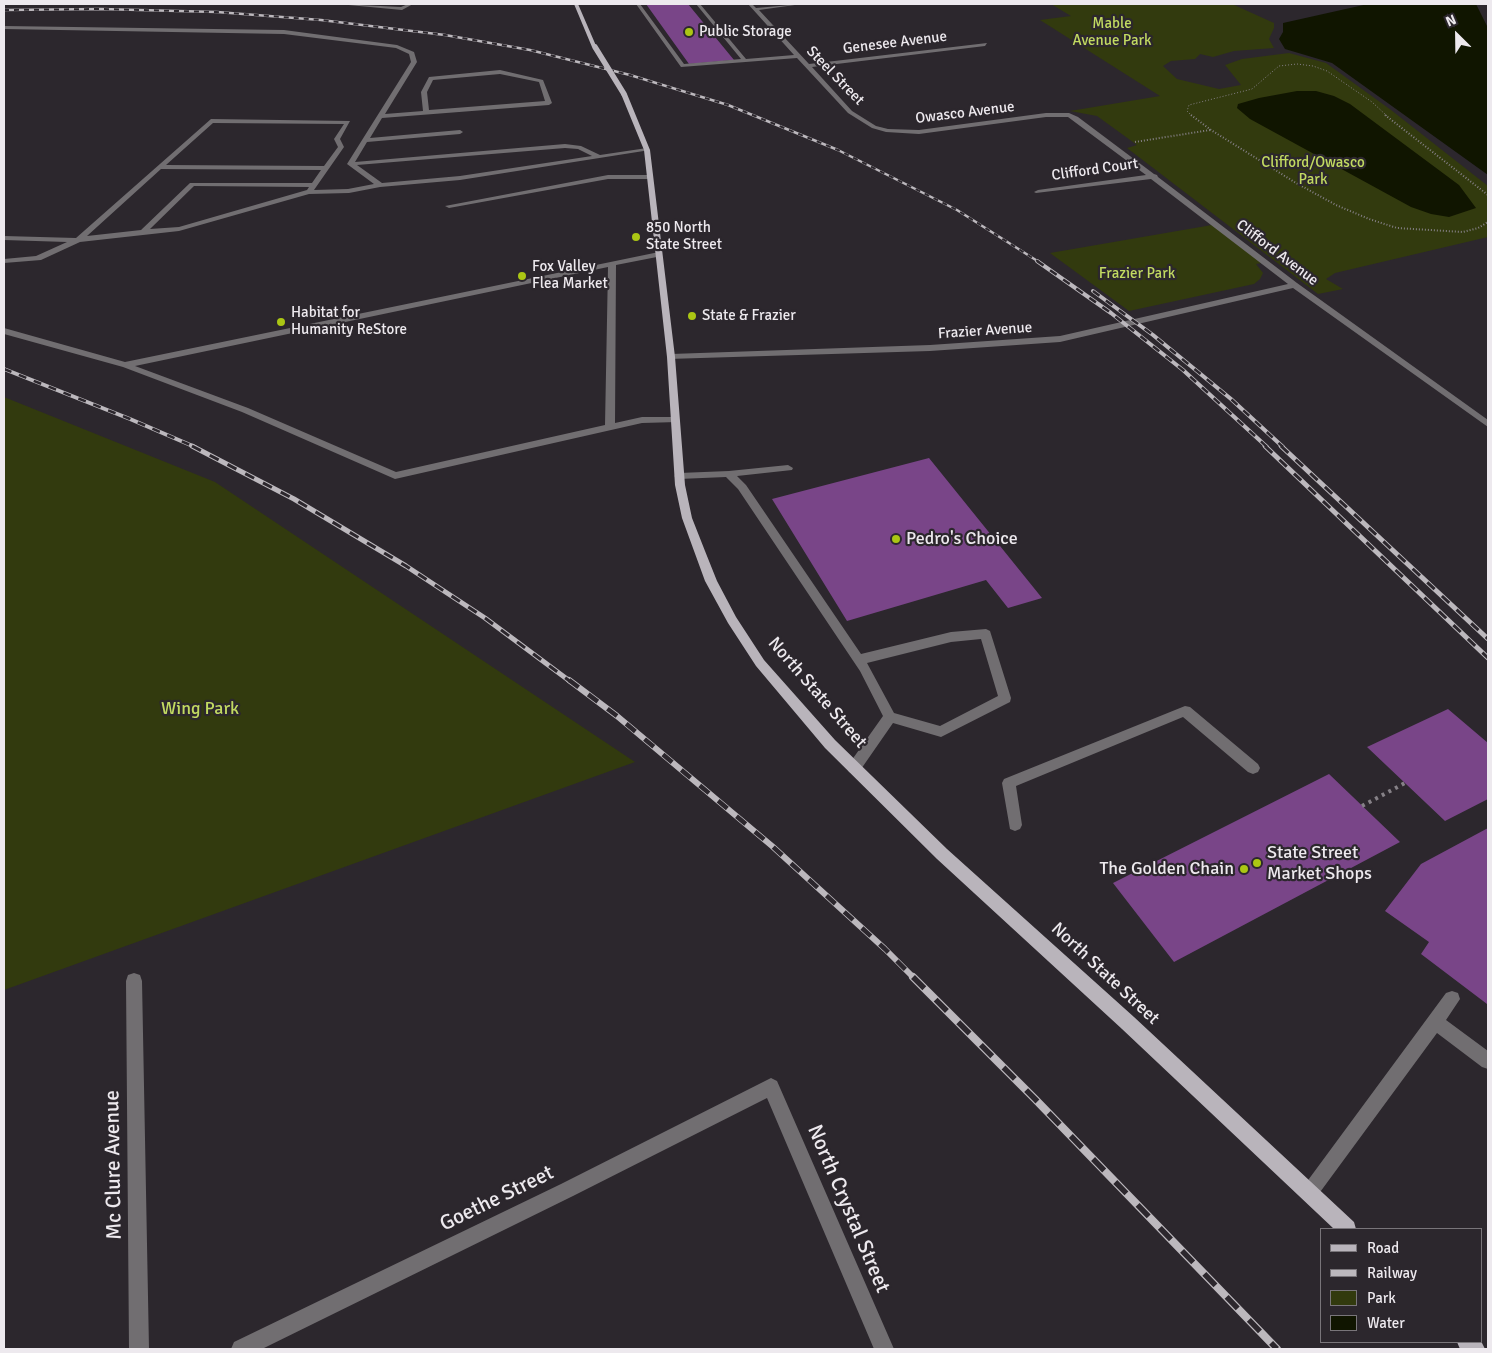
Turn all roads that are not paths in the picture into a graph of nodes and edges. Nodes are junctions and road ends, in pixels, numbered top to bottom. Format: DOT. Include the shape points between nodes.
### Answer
graph roads {
  1 [pos="340,4"];
  2 [pos="411,4"];
  3 [pos="576,4"];
  4 [pos="638,4"];
  5 [pos="698,4"];
  6 [pos="750,4"];
  7 [pos="800,4"];
  8 [pos="756,9"];
  9 [pos="4,27"];
  10 [pos="985,44"];
  11 [pos="798,56"];
  12 [pos="745,61"];
  13 [pos="808,66"];
  14 [pos="426,112"];
  15 [pos="1046,114"];
  16 [pos="380,116"];
  17 [pos="888,131"];
  18 [pos="460,132"];
  19 [pos="365,140"];
  20 [pos="500,142"];
  21 [pos="647,150"];
  22 [pos="599,158"];
  23 [pos="503,161"];
  24 [pos="350,164"];
  25 [pos="161,167"];
  26 [pos="190,167"];
  27 [pos="327,168"];
  28 [pos="1155,176"];
  29 [pos="650,177"];
  30 [pos="192,184"];
  31 [pos="380,185"];
  32 [pos="312,188"];
  33 [pos="1038,192"];
  34 [pos="449,206"];
  35 [pos="142,232"];
  36 [pos="4,238"];
  37 [pos="78,240"];
  38 [pos="659,254"];
  39 [pos="4,261"];
  40 [pos="612,264"];
  41 [pos="1294,284"];
  42 [pos="4,331"];
  43 [pos="672,357"];
  44 [pos="125,365"];
  45 [pos="675,420"];
  46 [pos="1488,424"];
  47 [pos="610,427"];
  48 [pos="788,468"];
  49 [pos="729,474"];
  50 [pos="679,476"];
  51 [pos="858,660"];
  52 [pos="890,717"];
  53 [pos="854,768"];
  54 [pos="1253,768"];
  55 [pos="1015,825"];
  56 [pos="134,981"];
  57 [pos="1452,999"];
  58 [pos="1435,1022"];
  59 [pos="1488,1061"];
  60 [pos="771,1087"];
  61 [pos="1309,1193"];
  62 [pos="1346,1228"];
  63 [pos="139,1349"];
  64 [pos="241,1349"];
  65 [pos="884,1349"];
  1 -- 2 [label="street" via="402,9"];
  3 -- 21 [label="main road, North State Street, bridge" via="595,47 624,94"];
  4 -- 12 [label="street" via="683,66"];
  5 -- 12 [label="street"];
  6 -- 8 [label="street, Steel Street"];
  7 -- 8 [label="street"];
  8 -- 11 [label="street, Steel Street"];
  9 -- 16 [label="street" via="284,32 397,47 412,53 414,62"];
  10 -- 13 [label="street, Genesee Avenue"];
  11 -- 12 [label="street"];
  11 -- 13 [label="street, Steel Street"];
  13 -- 17 [label="street, Steel Street" via="850,112 874,127"];
  14 -- 14 [label="street" via="461,110 548,103 541,81 500,72 465,74 431,78 424,92"];
  14 -- 16 [label="street"];
  15 -- 17 [label="street, Owasco Avenue" via="918,132"];
  15 -- 28 [label="street, Clifford Avenue" via="1076,118"];
  16 -- 19 [label="street"];
  18 -- 19 [label="street"];
  19 -- 24 [label="street"];
  20 -- 23 [label="street"];
  21 -- 22 [label="street"];
  21 -- 29 [label="main road, North State Street"];
  22 -- 23 [label="street"];
  22 -- 23 [label="street" via="579,147 565,146"];
  23 -- 24 [label="street"];
  23 -- 31 [label="street" via="423,182"];
  24 -- 31 [label="street"];
  25 -- 26 [label="street"];
  25 -- 27 [label="street" via="211,121 348,122 337,139 341,147"];
  25 -- 37 [label="street"];
  26 -- 27 [label="street"];
  26 -- 30 [label="street"];
  27 -- 32 [label="street"];
  28 -- 33 [label="street, Clifford Court"];
  28 -- 41 [label="street, Clifford Avenue"];
  29 -- 34 [label="street" via="608,177"];
  29 -- 38 [label="main road, North State Street"];
  30 -- 32 [label="street"];
  30 -- 35 [label="street"];
  31 -- 32 [label="street" via="349,192"];
  32 -- 35 [label="street" via="179,229"];
  35 -- 37 [label="street"];
  36 -- 37 [label="street"];
  37 -- 39 [label="street" via="38,258"];
  38 -- 40 [label="street"];
  38 -- 43 [label="main road, North State Street"];
  40 -- 44 [label="street"];
  40 -- 47 [label="street"];
  41 -- 43 [label="street, Frazier Avenue" via="1060,339 930,348"];
  41 -- 46 [label="street, Clifford Avenue"];
  42 -- 44 [label="street"];
  43 -- 45 [label="main road, North State Street"];
  44 -- 47 [label="street" via="245,410 395,476"];
  45 -- 47 [label="street" via="642,420"];
  45 -- 50 [label="main road, North State Street"];
  48 -- 49 [label="street"];
  49 -- 50 [label="street"];
  49 -- 51 [label="street" via="742,487"];
  50 -- 53 [label="main road, North State Street" via="687,518 711,581 732,620 765,669"];
  51 -- 52 [label="street"];
  51 -- 52 [label="street" via="950,637 986,634 1005,698 940,732"];
  52 -- 53 [label="street"];
  53 -- 61 [label="main road, North State Street" via="942,854"];
  54 -- 55 [label="street" via="1185,711 1009,783"];
  56 -- 63 [label="street, Mc Clure Avenue"];
  57 -- 58 [label="street"];
  58 -- 59 [label="street"];
  58 -- 61 [label="street"];
  60 -- 64 [label="street, Goethe Street"];
  60 -- 65 [label="street, North Crystal Street"];
  61 -- 62 [label="main road, North State Street"];
}
